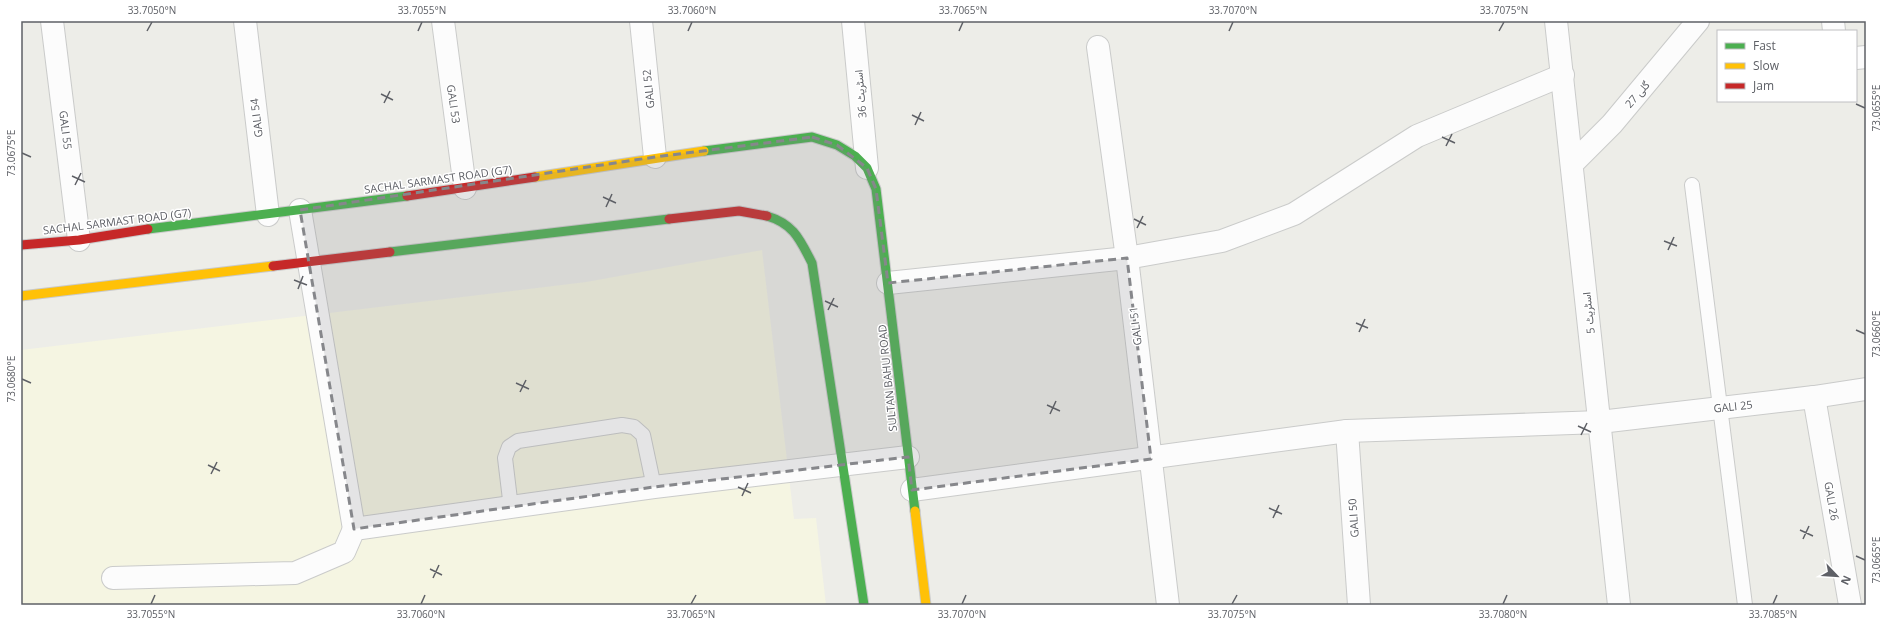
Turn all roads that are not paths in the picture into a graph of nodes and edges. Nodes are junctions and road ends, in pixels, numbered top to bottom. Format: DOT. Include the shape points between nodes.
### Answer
graph roads {
  1 [pos="52,21"];
  2 [pos="245,21"];
  3 [pos="443,21"];
  4 [pos="641,21"];
  5 [pos="853,21"];
  6 [pos="1556,21"];
  7 [pos="1698,21"];
  8 [pos="1098,47"];
  9 [pos="1563,75"];
  10 [pos="655,157"];
  11 [pos="861,162"];
  12 [pos="1572,164"];
  13 [pos="1692,185"];
  14 [pos="465,188"];
  15 [pos="300,210"];
  16 [pos="268,215"];
  17 [pos="79,240"];
  18 [pos="21,245"];
  19 [pos="1127,258"];
  20 [pos="308,262"];
  21 [pos="888,283"];
  22 [pos="21,296"];
  23 [pos="1866,389"];
  24 [pos="1814,397"];
  25 [pos="1719,407"];
  26 [pos="1600,422"];
  27 [pos="1347,431"];
  28 [pos="908,457"];
  29 [pos="1151,459"];
  30 [pos="842,464"];
  31 [pos="654,487"];
  32 [pos="912,490"];
  33 [pos="511,508"];
  34 [pos="354,529"];
  35 [pos="113,578"];
  36 [pos="864,605"];
  37 [pos="926,605"];
  38 [pos="1168,605"];
  39 [pos="1359,605"];
  40 [pos="1619,605"];
  41 [pos="1745,605"];
  42 [pos="1850,605"];
  1 -- 17 [label="street, GALI 55"];
  2 -- 16 [label="street, GALI 54"];
  3 -- 14 [label="street, GALI 53"];
  4 -- 10 [label="street, GALI 52"];
  5 -- 11 [label="street, اسٹریٹ 36"];
  6 -- 9 [label="street, اسٹریٹ 5"];
  7 -- 12 [label="street, گلی 27" via="1612,124"];
  8 -- 19 [label="street, GALI 51"];
  9 -- 12 [label="street, اسٹریٹ 5"];
  9 -- 19 [label="street" via="1417,136 1294,214 1222,241"];
  10 -- 11 [label="street, SACHAL SARMAST ROAD (G7)" via="812,137 837,145"];
  10 -- 14 [label="street, SACHAL SARMAST ROAD (G7)"];
  11 -- 21 [label="street, SULTAN BAHU ROAD" via="876,189"];
  12 -- 26 [label="street, اسٹریٹ 5"];
  13 -- 25 [label="lane"];
  14 -- 15 [label="street, SACHAL SARMAST ROAD (G7)"];
  15 -- 16 [label="street, SACHAL SARMAST ROAD (G7)"];
  15 -- 20 [label="street"];
  16 -- 17 [label="street, SACHAL SARMAST ROAD (G7)" via="121,232"];
  17 -- 18 [label="street, SACHAL SARMAST ROAD (G7)"];
  19 -- 21 [label="street"];
  19 -- 29 [label="street, GALI 51"];
  20 -- 22 [label="street"];
  20 -- 30 [label="street" via="739,211 761,213 782,223 797,235 812,263"];
  20 -- 34 [label="street"];
  21 -- 28 [label="street, SULTAN BAHU ROAD"];
  23 -- 24 [label="street, GALI 25"];
  24 -- 25 [label="street, GALI 25"];
  24 -- 42 [label="street, GALI 26"];
  25 -- 26 [label="street, GALI 25"];
  25 -- 41 [label="lane"];
  26 -- 27 [label="street, GALI 25"];
  26 -- 40 [label="street, اسٹریٹ 5"];
  27 -- 29 [label="street, GALI 25"];
  27 -- 39 [label="street, GALI 50"];
  28 -- 30 [label="street"];
  28 -- 32 [label="street, SULTAN BAHU ROAD"];
  29 -- 32 [label="street, GALI 25"];
  29 -- 38 [label="street, GALI 51"];
  30 -- 31 [label="street"];
  30 -- 36 [label="street"];
  31 -- 33 [label="street"];
  31 -- 33 [label="lane" via="643,435 634,428 622,425 518,441 509,447 505,458"];
  32 -- 37 [label="street, SULTAN BAHU ROAD"];
  33 -- 34 [label="street"];
  34 -- 35 [label="street" via="344,552 295,573"];
}
